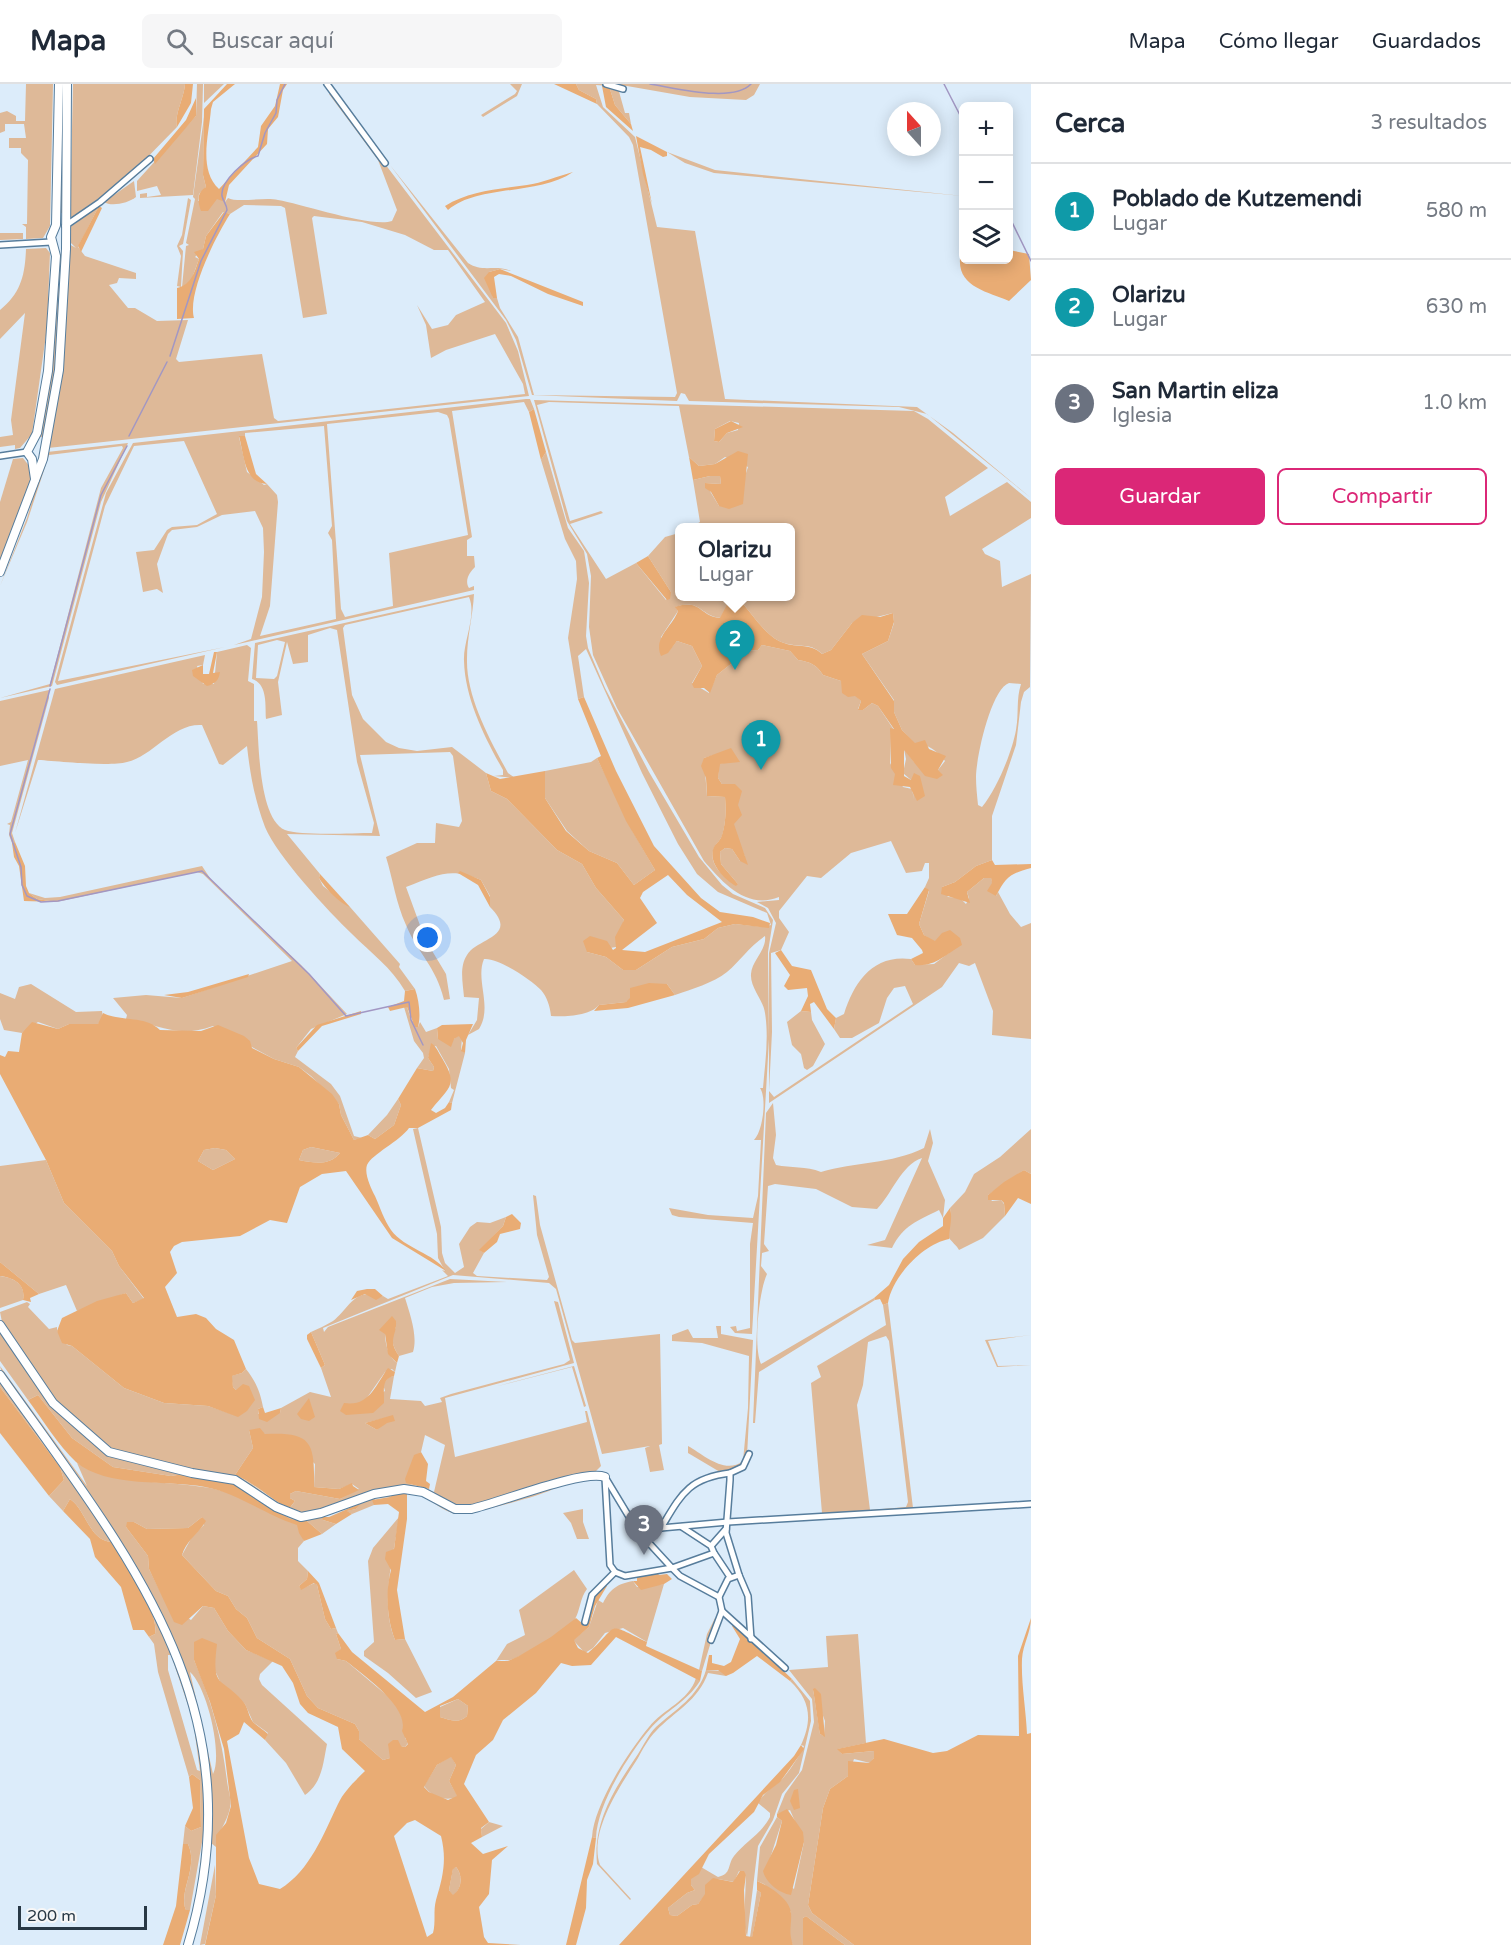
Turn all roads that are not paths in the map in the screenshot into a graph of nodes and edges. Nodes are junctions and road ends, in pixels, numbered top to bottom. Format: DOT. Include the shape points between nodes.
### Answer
graph roads {
  1 [pos="59,84"];
  2 [pos="68,84"];
  3 [pos="327,84"];
  4 [pos="606,84"];
  5 [pos="623,89"];
  6 [pos="150,159"];
  7 [pos="385,163"];
  8 [pos="65,229"];
  9 [pos="55,232"];
  10 [pos="0,245"];
  11 [pos="52,245"];
  12 [pos="66,249"];
  13 [pos="34,441"];
  14 [pos="46,444"];
  15 [pos="30,455"];
  16 [pos="0,456"];
  17 [pos="43,459"];
  18 [pos="35,480"];
  19 [pos="0,572"];
  20 [pos="0,1325"];
  21 [pos="0,1375"];
  22 [pos="749,1454"];
  23 [pos="730,1473"];
  24 [pos="605,1477"];
  25 [pos="1031,1504"];
  26 [pos="727,1525"];
  27 [pos="682,1527"];
  28 [pos="661,1528"];
  29 [pos="642,1534"];
  30 [pos="711,1546"];
  31 [pos="714,1553"];
  32 [pos="672,1568"];
  33 [pos="615,1572"];
  34 [pos="740,1575"];
  35 [pos="730,1576"];
  36 [pos="719,1597"];
  37 [pos="722,1611"];
  38 [pos="585,1622"];
  39 [pos="751,1639"];
  40 [pos="711,1640"];
  41 [pos="785,1668"];
  42 [pos="188,1945"];
  1 -- 9 [label="main road"];
  2 -- 8 [label="main road"];
  3 -- 7 [label="street"];
  4 -- 5 [label="street"];
  6 -- 8 [label="street"];
  8 -- 9 [label="main road"];
  8 -- 12 [label="main road"];
  9 -- 11 [label="main road"];
  10 -- 11 [label="street"];
  11 -- 12 [label="main road"];
  11 -- 13 [label="main road" via="56,262 51,342"];
  12 -- 14 [label="main road" via="62,342"];
  13 -- 14 [label="main road"];
  13 -- 15 [label="main road" via="29,444"];
  14 -- 17 [label="main road"];
  15 -- 16 [label="street"];
  15 -- 17 [label="main road"];
  15 -- 18 [label="main road"];
  17 -- 18 [label="main road"];
  18 -- 19 [label="main road"];
  20 -- 24 [label="main road" via="53,1403 102,1448 138,1460 235,1480 294,1515 313,1516 374,1494 411,1489 455,1509 471,1509 576,1479 598,1474"];
  21 -- 42 [label="main road" via="126,1556 164,1625 185,1678 202,1745 209,1814 204,1876"];
  22 -- 23 [label="street" via="743,1467"];
  23 -- 26 [label="street"];
  23 -- 28 [label="street" via="709,1478 680,1496"];
  24 -- 29 [label="street"];
  24 -- 33 [label="street" via="610,1565"];
  25 -- 26 [label="street"];
  26 -- 27 [label="street"];
  26 -- 30 [label="street"];
  26 -- 34 [label="street"];
  27 -- 28 [label="street"];
  27 -- 30 [label="street"];
  28 -- 29 [label="street"];
  29 -- 32 [label="street"];
  30 -- 31 [label="street"];
  31 -- 32 [label="street"];
  31 -- 35 [label="street"];
  32 -- 33 [label="street" via="625,1576"];
  32 -- 36 [label="street"];
  33 -- 38 [label="street" via="592,1595"];
  34 -- 35 [label="street"];
  34 -- 39 [label="street" via="748,1596"];
  35 -- 36 [label="street"];
  36 -- 37 [label="street"];
  37 -- 39 [label="street"];
  37 -- 40 [label="street"];
  39 -- 41 [label="street"];
}
